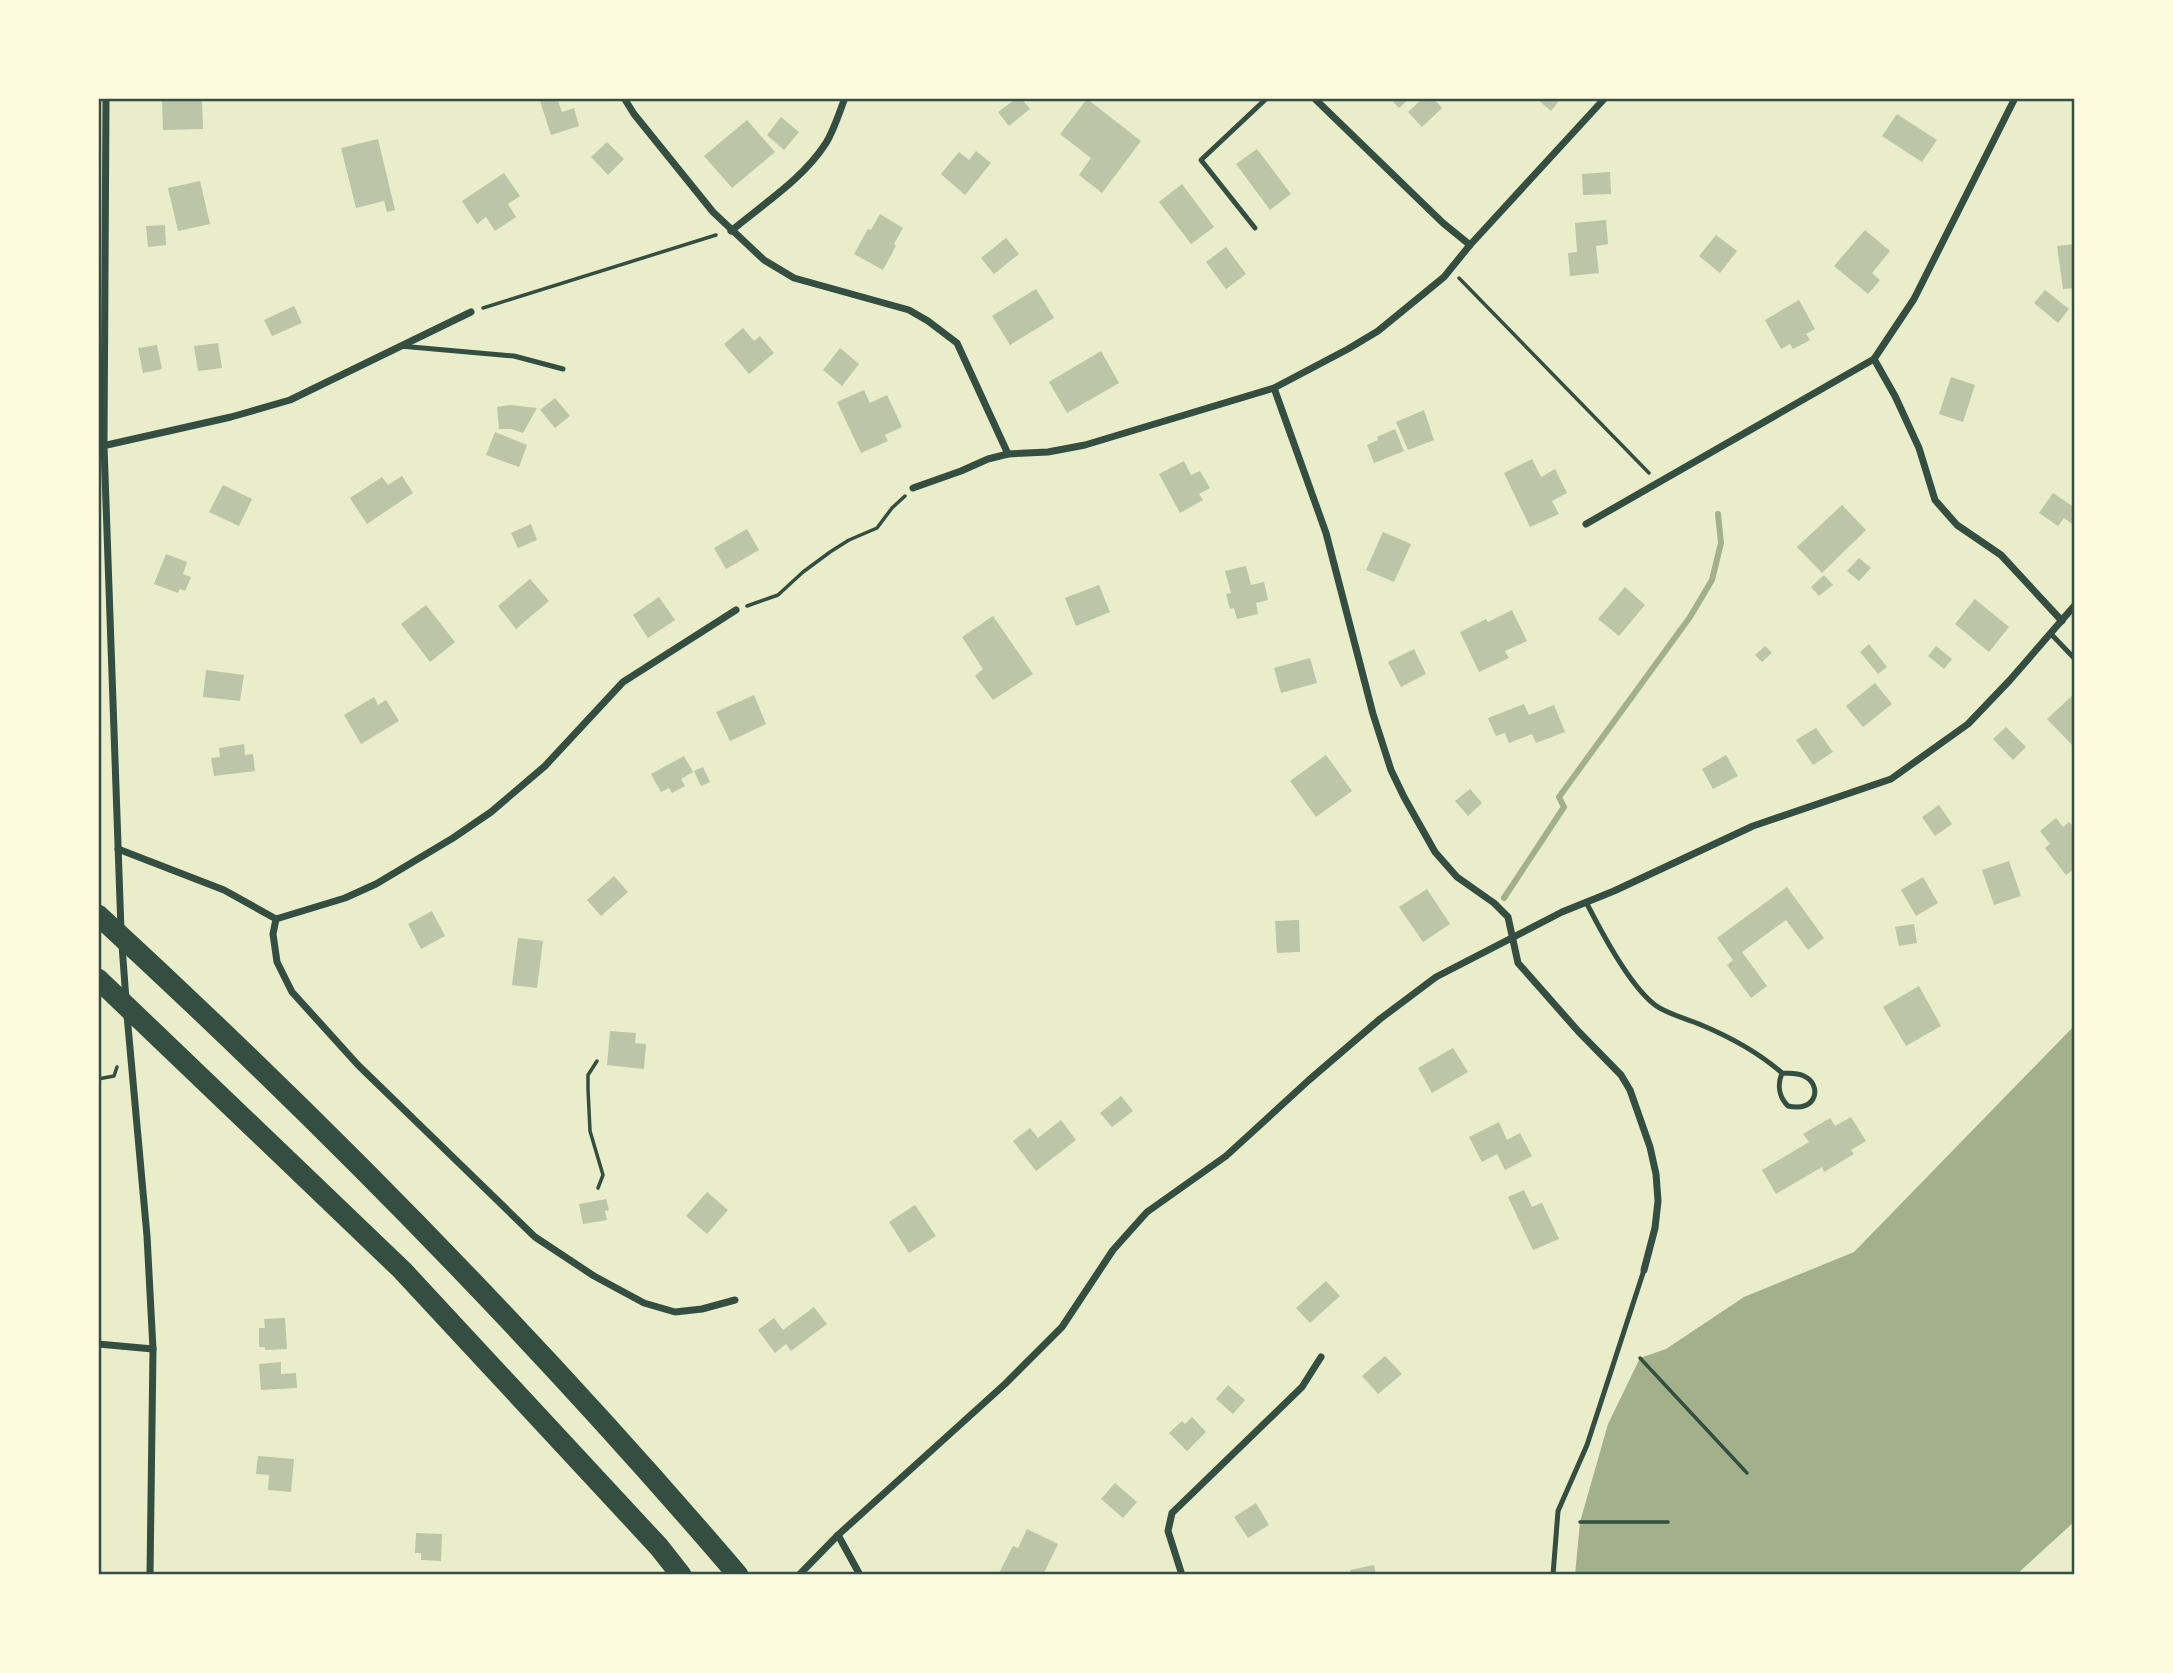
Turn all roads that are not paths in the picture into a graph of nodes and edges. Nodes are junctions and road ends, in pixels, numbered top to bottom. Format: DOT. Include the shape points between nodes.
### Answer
graph roads {
  1 [pos="106,98"];
  2 [pos="624,98"];
  3 [pos="845,98"];
  4 [pos="1267,98"];
  5 [pos="1314,98"];
  6 [pos="1605,98"];
  7 [pos="2015,98"];
  8 [pos="1255,228"];
  9 [pos="731,231"];
  10 [pos="1470,245"];
  11 [pos="471,312"];
  12 [pos="399,346"];
  13 [pos="1874,359"];
  14 [pos="563,369"];
  15 [pos="1274,388"];
  16 [pos="101,446"];
  17 [pos="1008,454"];
  18 [pos="913,488"];
  19 [pos="1586,524"];
  20 [pos="2075,605"];
  21 [pos="736,610"];
  22 [pos="2062,621"];
  23 [pos="2051,634"];
  24 [pos="2075,659"];
  25 [pos="118,849"];
  26 [pos="1586,902"];
  27 [pos="102,918"];
  28 [pos="276,919"];
  29 [pos="1514,937"];
  30 [pos="98,979"];
  31 [pos="1782,1073"];
  32 [pos="1644,1270"];
  33 [pos="735,1300"];
  34 [pos="98,1344"];
  35 [pos="153,1349"];
  36 [pos="1321,1357"];
  37 [pos="838,1535"];
  38 [pos="150,1575"];
  39 [pos="681,1575"];
  40 [pos="738,1575"];
  41 [pos="799,1575"];
  42 [pos="860,1575"];
  43 [pos="1182,1575"];
  44 [pos="1553,1575"];
  1 -- 16 [label="street"];
  2 -- 9 [label="street"];
  3 -- 9 [label="street" via="819,152"];
  4 -- 8 [label="lane" via="1201,160"];
  5 -- 10 [label="street"];
  6 -- 10 [label="street"];
  7 -- 13 [label="street" via="1914,299"];
  9 -- 17 [label="street" via="764,260 794,278 909,310 943,331 957,343"];
  10 -- 15 [label="street" via="1415,303 1378,331"];
  11 -- 12 [label="street"];
  12 -- 14 [label="lane" via="514,356"];
  12 -- 16 [label="street" via="290,400"];
  13 -- 19 [label="street"];
  13 -- 22 [label="street" via="1919,448 1935,500 1957,525 2001,555"];
  15 -- 17 [label="street" via="1085,445 1048,453"];
  15 -- 29 [label="street" via="1326,533 1391,770 1435,852 1457,877 1508,917"];
  16 -- 25 [label="street"];
  17 -- 18 [label="street"];
  20 -- 22 [label="street"];
  21 -- 28 [label="street" via="623,682 545,766 491,813 376,884"];
  22 -- 23 [label="street"];
  23 -- 24 [label="lane"];
  23 -- 26 [label="street" via="1968,724 1891,779 1753,826"];
  25 -- 28 [label="street" via="224,890"];
  25 -- 35 [label="street" via="119,915"];
  26 -- 29 [label="street"];
  26 -- 31 [label="lane" via="1648,999 1731,1039"];
  27 -- 40 [label="highway" via="241,1048 466,1273"];
  28 -- 33 [label="street" via="276,962 292,992 358,1065 535,1237 644,1303 675,1312"];
  29 -- 32 [label="street" via="1518,963 1621,1075 1629,1090 1656,1174 1655,1228"];
  29 -- 37 [label="street" via="1436,976 1380,1019 1226,1156 1147,1212 1113,1250 1062,1327"];
  30 -- 39 [label="highway" via="402,1270"];
  31 -- 31 [label="lane" via="1810,1080 1815,1096 1812,1103 1788,1106 1781,1099"];
  32 -- 44 [label="lane" via="1587,1445 1558,1511"];
  34 -- 35 [label="street"];
  35 -- 38 [label="street"];
  36 -- 43 [label="street" via="1302,1387 1172,1513 1168,1531"];
  37 -- 41 [label="street"];
  37 -- 42 [label="street"];
}
